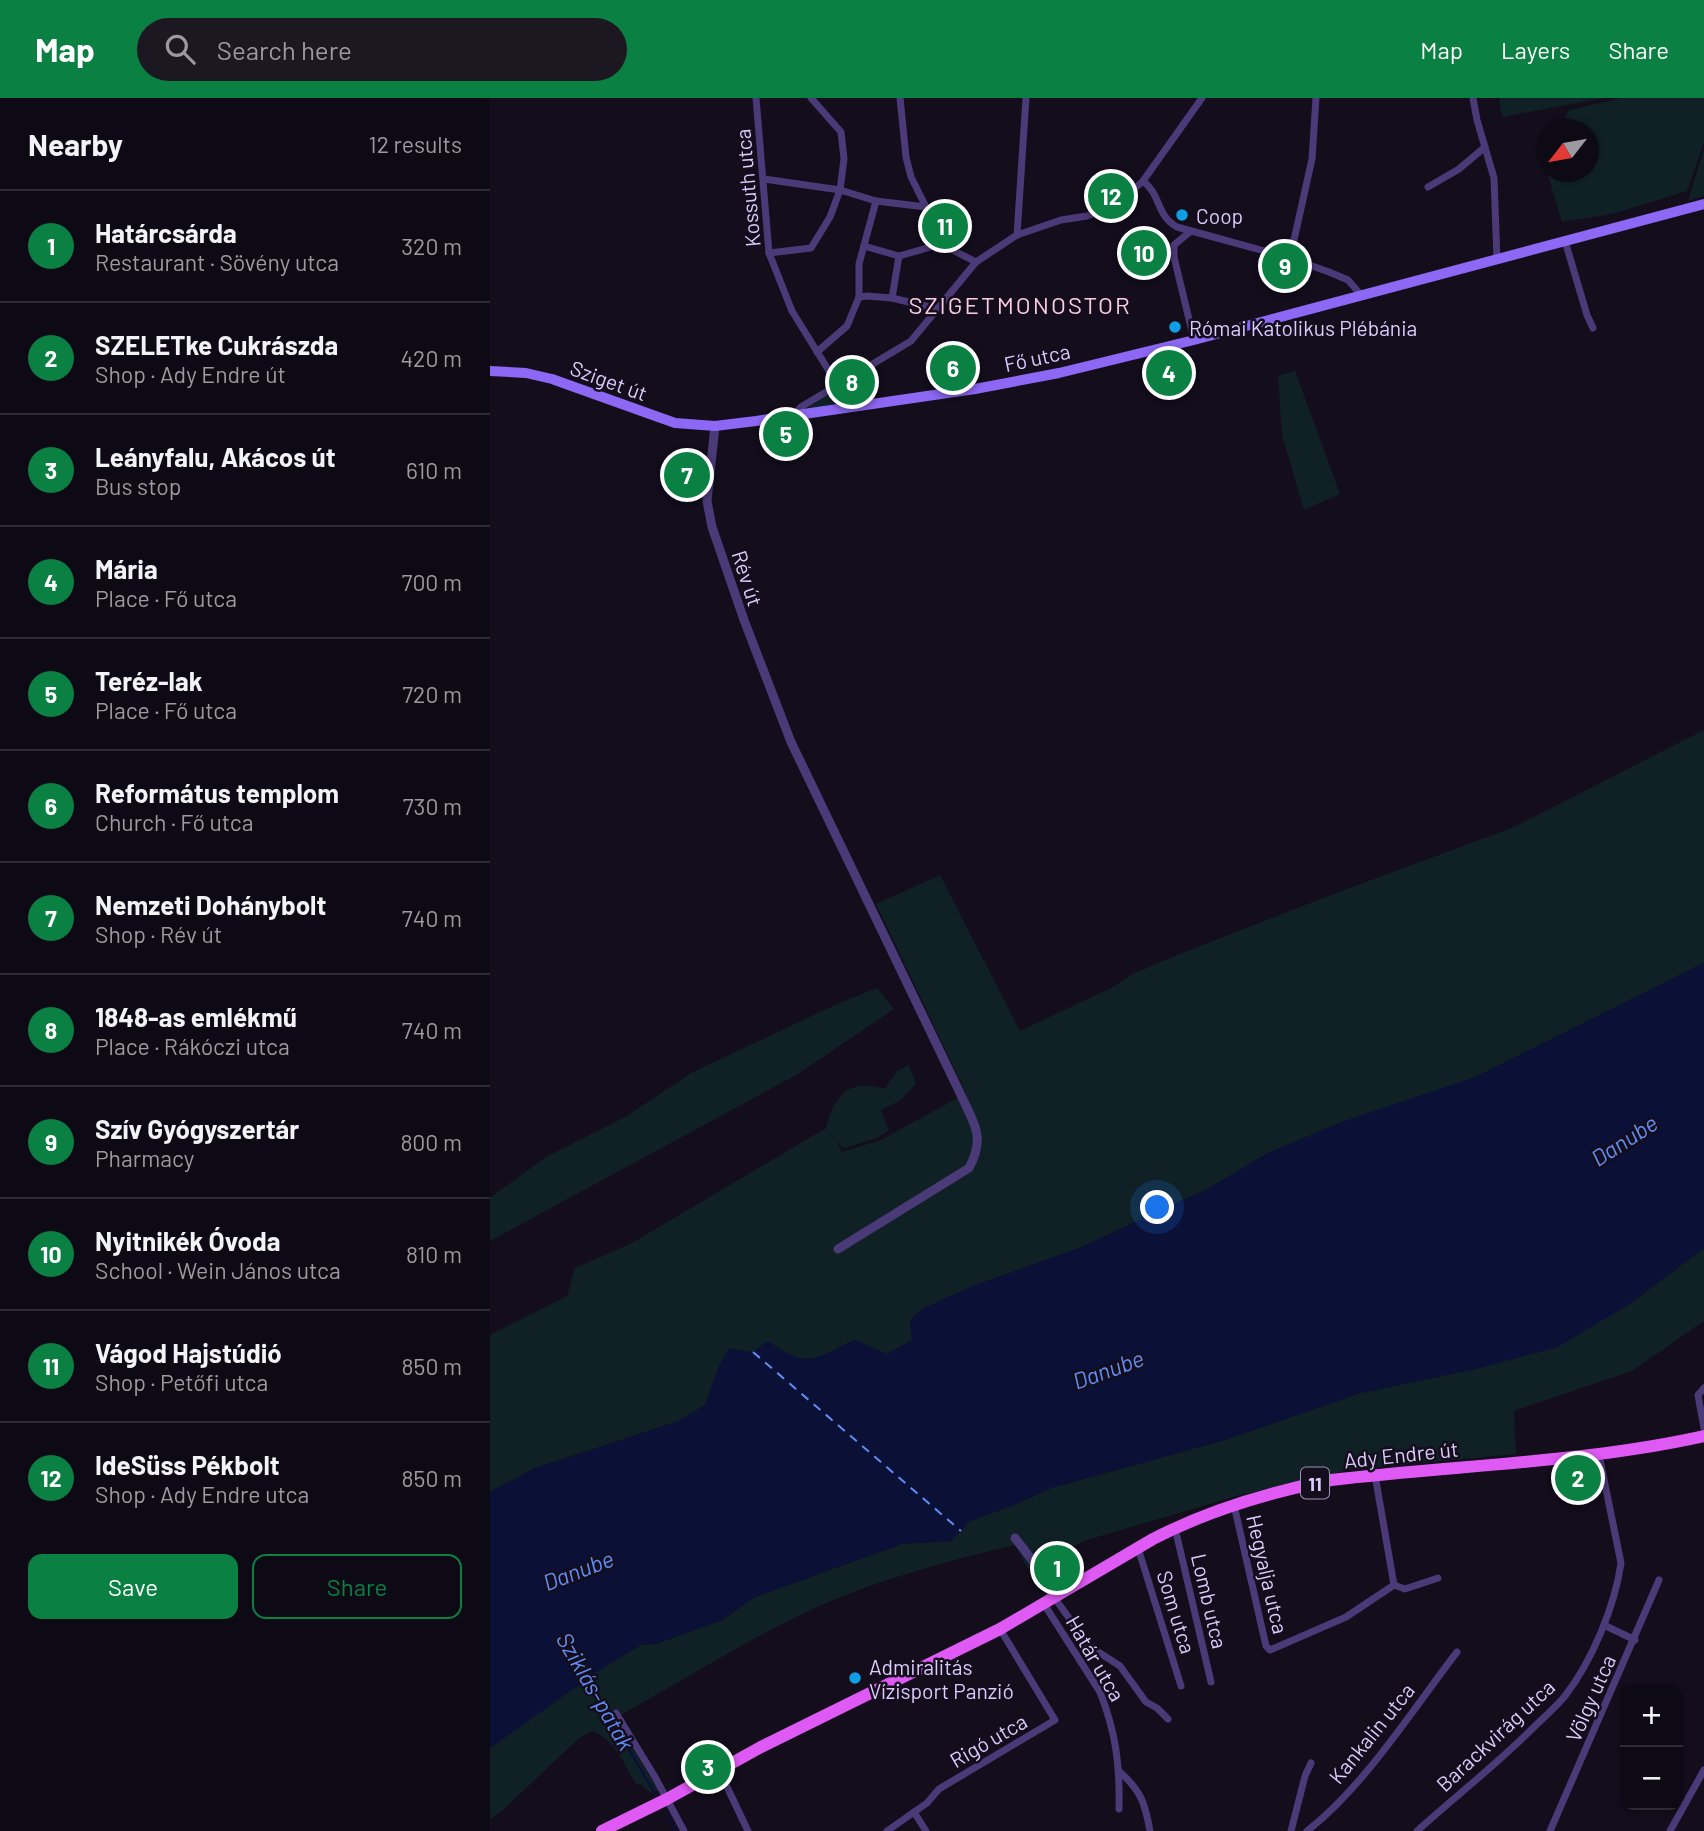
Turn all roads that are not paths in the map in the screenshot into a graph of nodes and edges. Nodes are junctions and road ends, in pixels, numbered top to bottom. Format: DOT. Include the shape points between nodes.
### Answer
graph roads {
  1 [pos="757,98"];
  2 [pos="811,98"];
  3 [pos="901,98"];
  4 [pos="1026,98"];
  5 [pos="1202,98"];
  6 [pos="1316,98"];
  7 [pos="1473,98"];
  8 [pos="1485,147"];
  9 [pos="764,179"];
  10 [pos="1143,181"];
  11 [pos="1428,187"];
  12 [pos="840,190"];
  13 [pos="876,201"];
  14 [pos="1704,204"];
  15 [pos="926,206"];
  16 [pos="1191,231"];
  17 [pos="1017,235"];
  18 [pos="1566,241"];
  19 [pos="941,244"];
  20 [pos="864,246"];
  21 [pos="769,253"];
  22 [pos="899,256"];
  23 [pos="1290,258"];
  24 [pos="1497,259"];
  25 [pos="976,262"];
  26 [pos="1361,295"];
  27 [pos="859,297"];
  28 [pos="892,298"];
  29 [pos="937,309"];
  30 [pos="1593,328"];
  31 [pos="1194,340"];
  32 [pos="817,352"];
  33 [pos="490,372"];
  34 [pos="837,384"];
  35 [pos="795,414"];
  36 [pos="715,425"];
  37 [pos="838,1249"];
  38 [pos="1704,1388"];
  39 [pos="1704,1428"];
  40 [pos="1704,1436"];
  41 [pos="1599,1455"];
  42 [pos="1375,1475"];
  43 [pos="1234,1505"];
  44 [pos="1175,1528"];
  45 [pos="1015,1538"];
  46 [pos="1138,1548"];
  47 [pos="1438,1578"];
  48 [pos="1659,1580"];
  49 [pos="1394,1585"];
  50 [pos="1049,1601"];
  51 [pos="1604,1625"];
  52 [pos="1000,1629"];
  53 [pos="1635,1640"];
  54 [pos="1457,1652"];
  55 [pos="1211,1682"];
  56 [pos="1181,1686"];
  57 [pos="616,1713"];
  58 [pos="1168,1720"];
  59 [pos="1311,1763"];
  60 [pos="719,1770"];
  61 [pos="1704,1770"];
  62 [pos="1120,1772"];
  63 [pos="667,1799"];
  64 [pos="1119,1809"];
  65 [pos="914,1812"];
  66 [pos="602,1831"];
  67 [pos="684,1831"];
  68 [pos="748,1831"];
  69 [pos="887,1831"];
  70 [pos="926,1831"];
  71 [pos="1150,1831"];
  72 [pos="1291,1831"];
  73 [pos="1307,1831"];
  74 [pos="1417,1831"];
  75 [pos="1550,1831"];
  76 [pos="1670,1831"];
  1 -- 9 [label="street, Kossuth utca"];
  2 -- 12 [label="street" via="841,132"];
  3 -- 15 [label="street" via="906,157"];
  4 -- 17 [label="street"];
  5 -- 10 [label="street"];
  6 -- 23 [label="street" via="1312,159"];
  7 -- 8 [label="street"];
  8 -- 11 [label="street"];
  8 -- 24 [label="street" via="1494,178"];
  9 -- 12 [label="street"];
  9 -- 21 [label="street, Kossuth utca"];
  10 -- 16 [label="street" via="1150,186 1162,215"];
  10 -- 17 [label="street" via="1107,209"];
  12 -- 13 [label="street"];
  12 -- 21 [label="street" via="811,248"];
  13 -- 15 [label="street"];
  13 -- 20 [label="street"];
  14 -- 18 [label="main road, Fő utca"];
  15 -- 19 [label="street"];
  16 -- 23 [label="street"];
  16 -- 31 [label="street" via="1174,246 1174,257"];
  17 -- 25 [label="street"];
  18 -- 24 [label="main road, Fő utca"];
  18 -- 30 [label="street"];
  19 -- 22 [label="street"];
  19 -- 25 [label="street"];
  20 -- 22 [label="street"];
  20 -- 27 [label="street"];
  21 -- 32 [label="street, Kossuth utca" via="792,311"];
  22 -- 28 [label="street"];
  23 -- 26 [label="street" via="1348,280"];
  24 -- 26 [label="main road, Fő utca"];
  25 -- 29 [label="street"];
  26 -- 31 [label="main road, Fő utca"];
  27 -- 28 [label="street"];
  27 -- 32 [label="street" via="847,326"];
  28 -- 29 [label="street"];
  29 -- 34 [label="street" via="911,341"];
  31 -- 35 [label="main road, Fő utca" via="975,389"];
  32 -- 34 [label="street, Kossuth utca"];
  33 -- 36 [label="main road, Sziget út" via="552,379 675,423"];
  34 -- 35 [label="street"];
  35 -- 36 [label="main road, Fő utca"];
  36 -- 37 [label="street, Rév út" via="707,501 744,620 788,736 978,1137 978,1152 969,1168"];
  38 -- 39 [label="street" via="1698,1395"];
  40 -- 41 [label="main road, Ady Endre út / 11"];
  41 -- 42 [label="main road, Ady Endre út / 11"];
  41 -- 51 [label="street, Barackvirág utca" via="1621,1563"];
  42 -- 43 [label="main road, Ady Endre út / 11" via="1297,1487"];
  42 -- 49 [label="street"];
  43 -- 44 [label="main road, Ady Endre út / 11"];
  43 -- 49 [label="street, Hegyalja utca" via="1270,1650 1346,1617"];
  44 -- 46 [label="main road, Ady Endre út / 11"];
  44 -- 55 [label="street, Lomb utca"];
  45 -- 50 [label="street" via="1035,1564"];
  46 -- 50 [label="main road, Ady Endre út / 11"];
  46 -- 56 [label="street, Som utca"];
  47 -- 49 [label="street" via="1405,1589"];
  48 -- 53 [label="street, Völgy utca"];
  50 -- 52 [label="main road, 11"];
  50 -- 58 [label="street" via="1090,1646 1120,1666 1146,1702"];
  50 -- 62 [label="street, Határ utca" via="1100,1692"];
  51 -- 53 [label="street"];
  51 -- 74 [label="street, Barackvirág utca" via="1565,1696"];
  52 -- 60 [label="main road, 11"];
  52 -- 65 [label="street, Rigó utca" via="1055,1720 939,1789"];
  53 -- 75 [label="street, Völgy utca"];
  54 -- 73 [label="street, Kankalin utca" via="1370,1767"];
  57 -- 63 [label="street"];
  59 -- 72 [label="street"];
  60 -- 63 [label="main road, 11"];
  60 -- 68 [label="street"];
  61 -- 76 [label="street"];
  62 -- 64 [label="street, Határ utca"];
  62 -- 71 [label="street" via="1142,1797"];
  63 -- 66 [label="main road, 11"];
  63 -- 67 [label="street"];
  65 -- 69 [label="street, Rigó utca"];
  65 -- 70 [label="street"];
}
